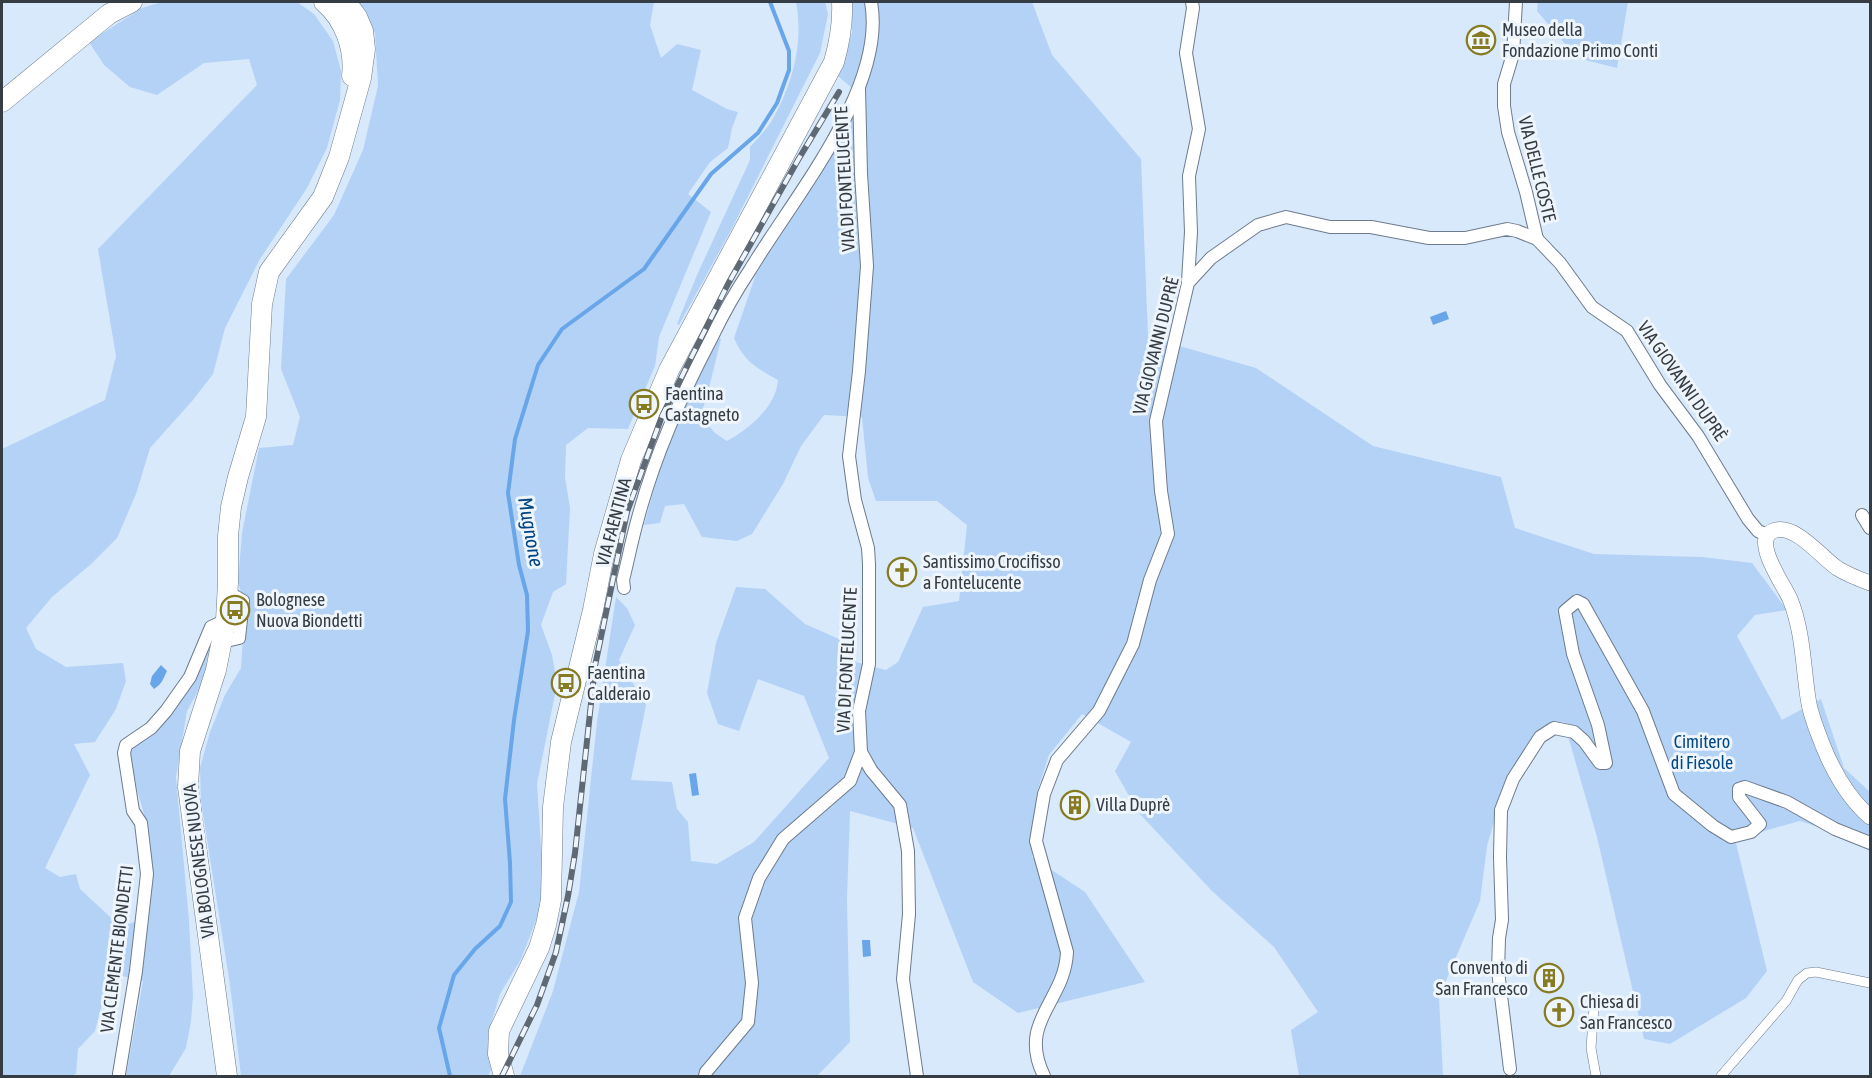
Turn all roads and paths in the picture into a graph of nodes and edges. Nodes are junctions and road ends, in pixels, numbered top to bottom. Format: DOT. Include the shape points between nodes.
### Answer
graph roads {
  1 [pos="132,2"];
  2 [pos="324,2"];
  3 [pos="346,2"];
  4 [pos="842,2"];
  5 [pos="871,2"];
  6 [pos="1192,2"];
  7 [pos="1516,2"];
  8 [pos="859,89"];
  9 [pos="2,102"];
  10 [pos="344,135"];
  11 [pos="1536,239"];
  12 [pos="1188,283"];
  13 [pos="1862,515"];
  14 [pos="1870,528"];
  15 [pos="1767,535"];
  16 [pos="1870,583"];
  17 [pos="624,588"];
  18 [pos="228,592"];
  19 [pos="225,620"];
  20 [pos="222,642"];
  21 [pos="861,752"];
  22 [pos="1870,817"];
  23 [pos="1870,843"];
  24 [pos="1870,983"];
  25 [pos="1594,1007"];
  26 [pos="1510,1069"];
  27 [pos="119,1074"];
  28 [pos="227,1077"];
  29 [pos="504,1077"];
  30 [pos="705,1077"];
  31 [pos="916,1077"];
  32 [pos="1044,1077"];
  33 [pos="1596,1077"];
  34 [pos="1721,1077"];
  1 -- 9 [label="main road" via="109,14"];
  2 -- 10 [label="main road, VIA BOLOGNESE NUOVA" via="347,34 352,56"];
  3 -- 10 [label="main road, VIA BOLOGNESE NUOVA" via="360,24 365,49"];
  4 -- 29 [label="main road, VIA FAENTINA" via="843,22 834,62 669,370 631,460 604,554 561,741 553,807 548,917 539,948 499,1031 498,1054"];
  5 -- 8 [label="street, VIA FAENTINA" via="871,50"];
  6 -- 12 [label="street" via="1186,53 1199,129 1189,176"];
  7 -- 11 [label="street, VIA DELLE COSTE" via="1513,54 1504,84 1503,106"];
  8 -- 17 [label="street, VIA FAENTINA" via="820,161 750,270 683,395 638,517"];
  8 -- 21 [label="street, VIA DI FONTELUCENTE" via="867,266 849,456 869,564 868,664 860,711"];
  10 -- 18 [label="main road, VIA BOLOGNESE NUOVA" via="323,197 266,282 256,417 231,507"];
  11 -- 12 [label="street, VIA GIOVANNI DUPRÈ" via="1507,229 1465,238 1429,238 1371,227 1330,227 1286,217 1258,225 1211,258"];
  11 -- 15 [label="street, VIA GIOVANNI DUPRÈ" via="1560,263 1592,307 1627,331 1748,519"];
  12 -- 32 [label="street, VIA GIOVANNI DUPRÈ" via="1156,421 1168,534 1150,580 1133,644 1099,711 1057,760 1044,794 1036,841 1067,952 1035,1042"];
  13 -- 14 [label="street"];
  15 -- 16 [label="street" via="1783,529 1796,534 1836,567"];
  15 -- 22 [label="street" via="1765,551 1794,612 1808,699 1823,748 1839,781"];
  18 -- 19 [label="main road, VIA BOLOGNESE NUOVA"];
  18 -- 20 [label="street" via="243,601 239,638"];
  19 -- 20 [label="main road, VIA BOLOGNESE NUOVA"];
  19 -- 27 [label="street, VIA CLEMENTE BIONDETTI" via="211,627 190,676 166,711 126,745 124,753 133,811 141,823 147,874"];
  20 -- 28 [label="main road, VIA BOLOGNESE NUOVA" via="190,751 188,787"];
  21 -- 30 [label="street" via="850,781 783,839 759,878 746,918 752,983 748,1022"];
  21 -- 31 [label="street, VIA DI FONTELUCENTE" via="900,805 908,851 909,915 903,979"];
  23 -- 26 [label="street" via="1787,802 1745,787 1739,789 1739,797 1760,824 1751,832 1731,837 1674,794 1643,711 1610,650 1577,601 1565,611 1573,654 1598,725 1606,763 1599,763 1574,732 1554,728 1540,737 1513,779 1501,810 1502,920 1498,971"];
  24 -- 34 [label="street" via="1816,972 1807,974 1798,980 1786,1001"];
  25 -- 33 [label="street" via="1591,1048"];
}
